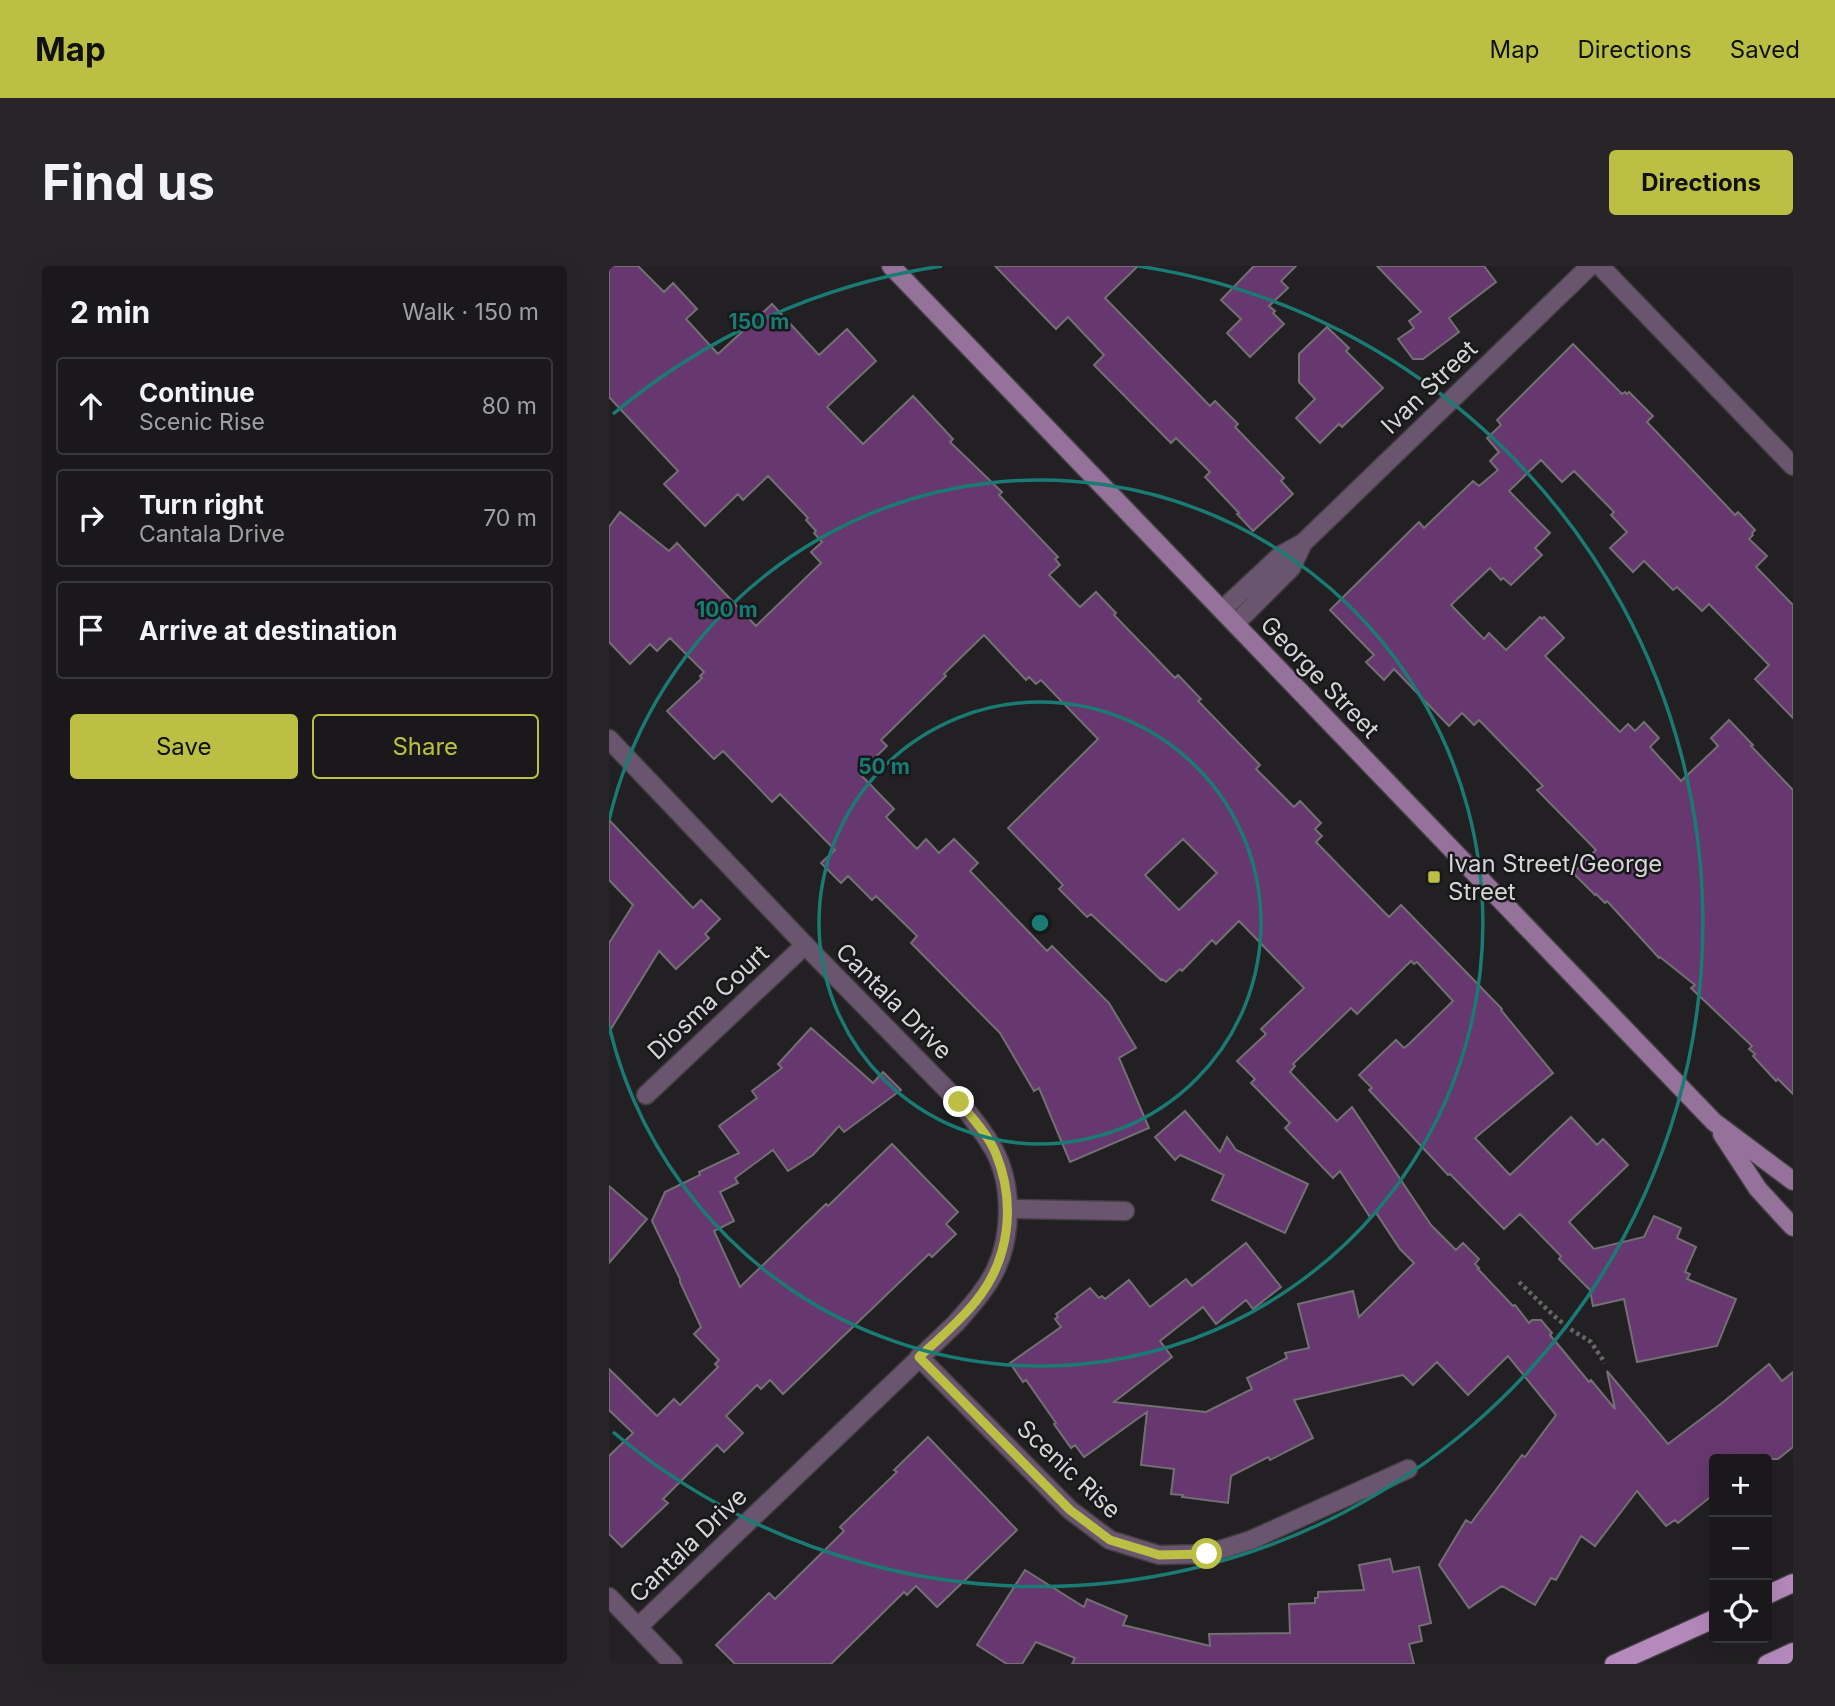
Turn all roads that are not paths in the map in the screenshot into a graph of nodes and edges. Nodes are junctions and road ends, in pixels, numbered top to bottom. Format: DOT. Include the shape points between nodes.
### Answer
graph roads {
  1 [pos="891,266"];
  2 [pos="1590,266"];
  3 [pos="1600,266"];
  4 [pos="1793,466"];
  5 [pos="1303,543"];
  6 [pos="1222,610"];
  7 [pos="1235,624"];
  8 [pos="609,739"];
  9 [pos="805,945"];
  10 [pos="646,1095"];
  11 [pos="1714,1122"];
  12 [pos="1793,1181"];
  13 [pos="1009,1209"];
  14 [pos="1125,1211"];
  15 [pos="1793,1227"];
  16 [pos="919,1357"];
  17 [pos="1408,1469"];
  18 [pos="609,1597"];
  19 [pos="1709,1621"];
  20 [pos="638,1627"];
  21 [pos="1793,1651"];
  22 [pos="673,1664"];
  23 [pos="1614,1664"];
  24 [pos="1767,1664"];
  1 -- 6 [label="main road, George Street"];
  2 -- 5 [label="street, Ivan Street"];
  3 -- 4 [label="street"];
  5 -- 6 [label="street, Ivan Street" via="1281,555"];
  5 -- 7 [label="street, Ivan Street" via="1291,568"];
  6 -- 7 [label="main road, George Street"];
  7 -- 11 [label="main road, George Street"];
  8 -- 9 [label="street, Cantala Drive"];
  9 -- 10 [label="street, Diosma Court"];
  9 -- 13 [label="street, Cantala Drive" via="979,1126 995,1152"];
  11 -- 12 [label="main road, George Street"];
  11 -- 15 [label="main road, George Street" via="1758,1189"];
  13 -- 14 [label="street"];
  13 -- 16 [label="street, Cantala Drive" via="995,1270 978,1299"];
  16 -- 17 [label="street, Scenic Rise" via="1070,1510 1110,1540 1159,1555 1207,1554 1251,1540"];
  16 -- 20 [label="street, Cantala Drive"];
  18 -- 20 [label="street"];
  19 -- 23 [label="main road"];
  20 -- 22 [label="street"];
  21 -- 24 [label="main road"];
}
